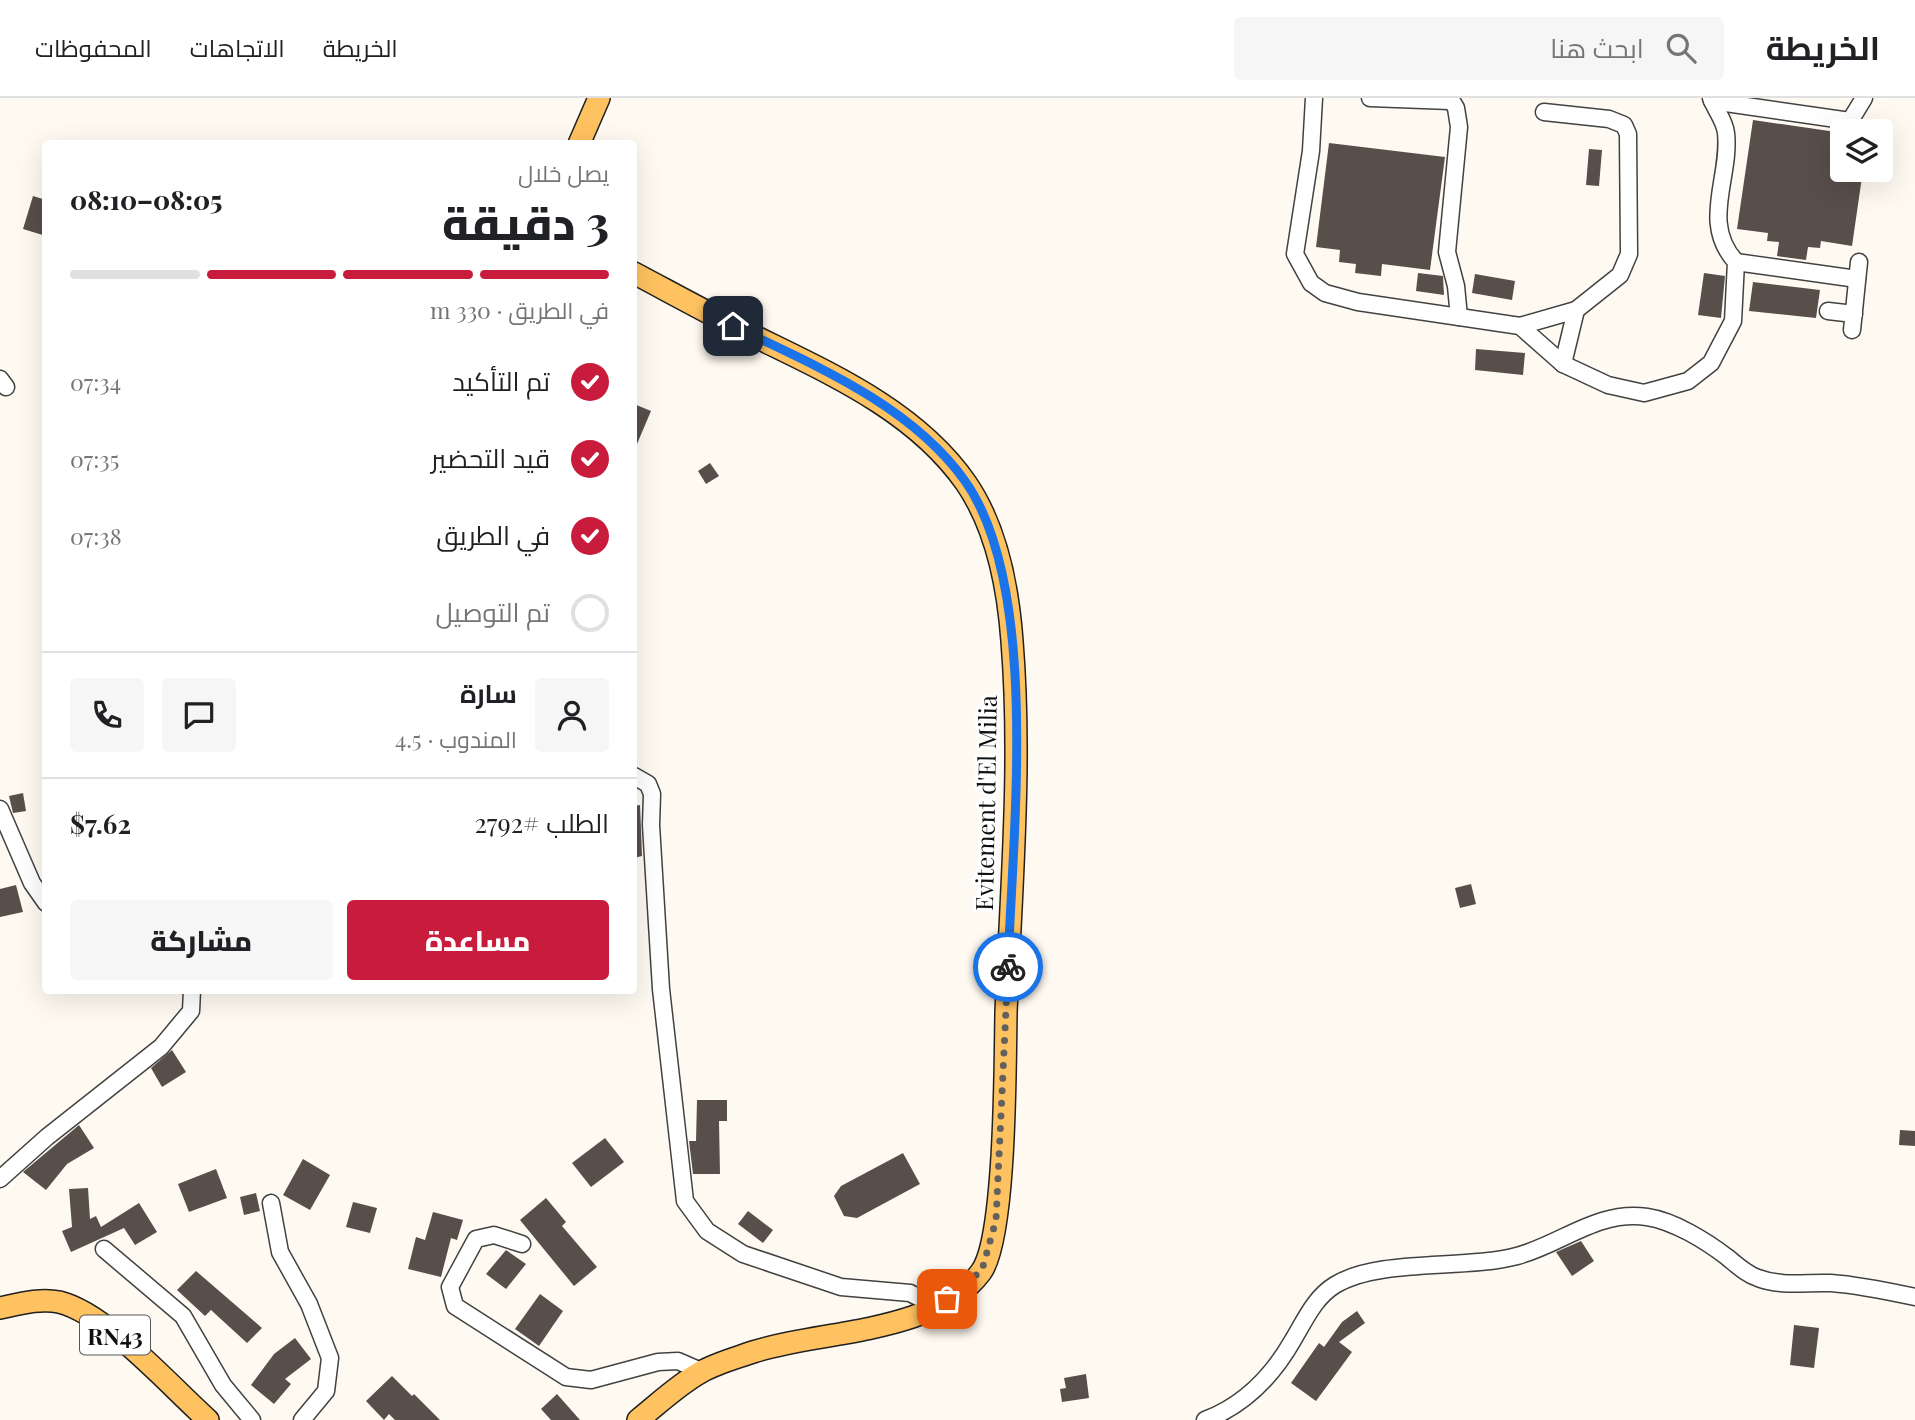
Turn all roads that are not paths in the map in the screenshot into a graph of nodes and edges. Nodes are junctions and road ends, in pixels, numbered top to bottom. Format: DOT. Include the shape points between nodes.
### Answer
graph roads {
  1 [pos="599,98"];
  2 [pos="1314,98"];
  3 [pos="1373,98"];
  4 [pos="1864,98"];
  5 [pos="1450,99"];
  6 [pos="1712,100"];
  7 [pos="1544,112"];
  8 [pos="581,140"];
  9 [pos="1735,262"];
  10 [pos="637,275"];
  11 [pos="1576,310"];
  12 [pos="1828,311"];
  13 [pos="1459,317"];
  14 [pos="1520,326"];
  15 [pos="1563,364"];
  16 [pos="637,778"];
  17 [pos="0,809"];
  18 [pos="42,897"];
  19 [pos="192,994"];
  20 [pos="0,1179"];
  21 [pos="271,1203"];
  22 [pos="522,1244"];
  23 [pos="104,1249"];
  24 [pos="1915,1297"];
  25 [pos="935,1306"];
  26 [pos="0,1308"];
  27 [pos="701,1371"];
  28 [pos="208,1420"];
  29 [pos="253,1420"];
  30 [pos="302,1420"];
  31 [pos="638,1420"];
  32 [pos="1205,1420"];
  1 -- 8 [label="main road"];
  2 -- 13 [label="street" via="1295,254 1311,283 1358,302"];
  3 -- 5 [label="street"];
  4 -- 6 [label="street" via="1850,121"];
  5 -- 13 [label="street" via="1459,127 1447,252"];
  6 -- 9 [label="street" via="1727,131 1717,230 1724,250"];
  7 -- 11 [label="street" via="1609,119 1623,125 1628,134 1629,254 1620,275"];
  9 -- 12 [label="street" via="1858,271 1853,322"];
  9 -- 15 [label="street" via="1733,321 1711,363 1688,381 1644,393 1608,385"];
  10 -- 25 [label="main road, Evitement d'El Milia" via="852,385 899,418 964,479 990,526 1012,639 1015,730 998,1195 991,1246 982,1270"];
  11 -- 14 [label="street"];
  11 -- 15 [label="street"];
  13 -- 14 [label="street"];
  14 -- 15 [label="street"];
  16 -- 25 [label="street" via="648,784 652,794 661,989 685,1201 707,1231 743,1254 841,1287 910,1293"];
  17 -- 18 [label="street"];
  19 -- 20 [label="street" via="191,1011 161,1048"];
  21 -- 30 [label="street" via="280,1252 330,1358 326,1391"];
  22 -- 27 [label="street" via="494,1235 476,1240 450,1287 455,1306 566,1377 591,1380 678,1361"];
  23 -- 29 [label="street" via="183,1316 223,1385"];
  24 -- 32 [label="street" via="1853,1285 1769,1282 1664,1222 1649,1217 1609,1219 1518,1256 1394,1270 1335,1285 1320,1297 1264,1381 1233,1407"];
  25 -- 27 [label="main road, Evitement d'El Milia" via="889,1325 758,1350"];
  26 -- 28 [label="main road, RN43" via="44,1301 73,1307 101,1322"];
  27 -- 31 [label="main road, Evitement d'El Milia"];
}
